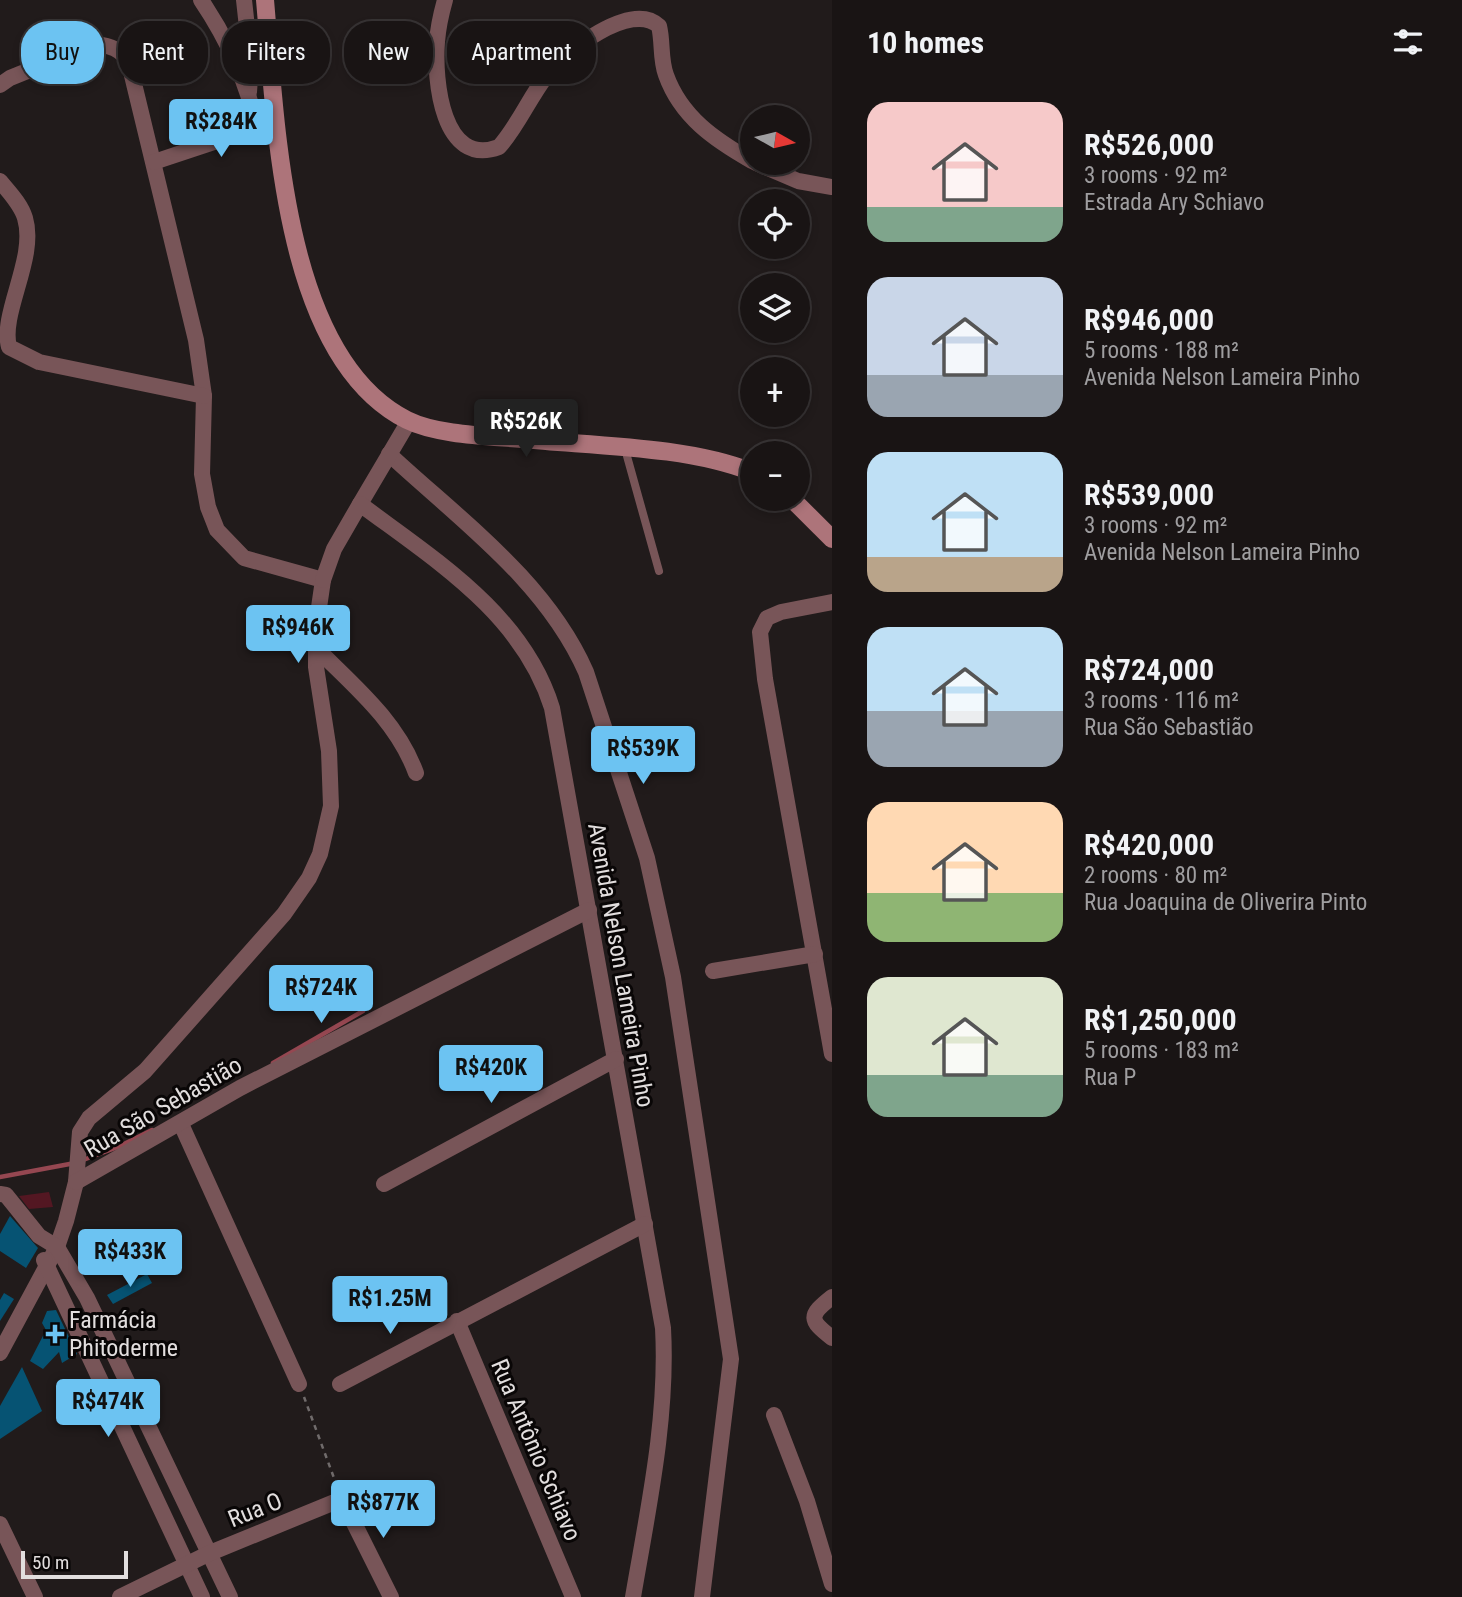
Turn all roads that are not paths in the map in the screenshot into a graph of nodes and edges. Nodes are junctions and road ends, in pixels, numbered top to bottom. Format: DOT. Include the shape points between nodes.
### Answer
graph roads {
  1 [pos="201,0"];
  2 [pos="244,0"];
  3 [pos="265,0"];
  4 [pos="445,0"];
  5 [pos="0,85"];
  6 [pos="249,92"];
  7 [pos="276,121"];
  8 [pos="257,128"];
  9 [pos="740,154"];
  10 [pos="154,162"];
  11 [pos="782,175"];
  12 [pos="0,181"];
  13 [pos="832,187"];
  14 [pos="204,396"];
  15 [pos="409,421"];
  16 [pos="625,449"];
  17 [pos="388,454"];
  18 [pos="740,468"];
  19 [pos="360,504"];
  20 [pos="804,511"];
  21 [pos="832,538"];
  22 [pos="659,571"];
  23 [pos="323,580"];
  24 [pos="832,602"];
  25 [pos="316,648"];
  26 [pos="416,773"];
  27 [pos="589,910"];
  28 [pos="815,954"];
  29 [pos="713,971"];
  30 [pos="832,1054"];
  31 [pos="616,1059"];
  32 [pos="181,1124"];
  33 [pos="76,1176"];
  34 [pos="384,1184"];
  35 [pos="2,1192"];
  36 [pos="645,1224"];
  37 [pos="39,1236"];
  38 [pos="57,1247"];
  39 [pos="45,1265"];
  40 [pos="832,1297"];
  41 [pos="457,1321"];
  42 [pos="832,1338"];
  43 [pos="0,1353"];
  44 [pos="299,1384"];
  45 [pos="340,1384"];
  46 [pos="774,1415"];
  47 [pos="0,1524"];
  48 [pos="210,1553"];
  49 [pos="188,1565"];
  50 [pos="832,1584"];
  51 [pos="35,1597"];
  52 [pos="120,1597"];
  53 [pos="202,1597"];
  54 [pos="230,1597"];
  55 [pos="391,1597"];
  56 [pos="573,1597"];
  57 [pos="633,1597"];
  58 [pos="702,1597"];
  1 -- 6 [label="street" via="227,39"];
  2 -- 6 [label="street" via="251,64"];
  3 -- 7 [label="main road"];
  4 -- 9 [label="street" via="436,42 439,97 449,127 464,145 488,151 499,147 560,62 606,26 634,16 659,26 666,74 692,117 712,137"];
  5 -- 10 [label="street" via="84,48 106,44 129,63"];
  6 -- 8 [label="street"];
  7 -- 8 [label="street"];
  7 -- 15 [label="main road" via="295,236 325,333 362,386"];
  8 -- 10 [label="street"];
  10 -- 14 [label="street" via="191,311"];
  11 -- 13 [label="street"];
  12 -- 14 [label="street" via="18,205 27,230 4,331 9,347 39,362"];
  14 -- 23 [label="street" via="202,474 217,530 244,558"];
  15 -- 16 [label="main road" via="448,430"];
  15 -- 17 [label="street"];
  16 -- 18 [label="main road" via="710,459"];
  16 -- 22 [label="lane"];
  17 -- 19 [label="street"];
  17 -- 58 [label="street" via="525,580 574,645 648,858 685,1042 731,1359"];
  19 -- 23 [label="street" via="334,549"];
  19 -- 27 [label="street, Avenida Nelson Lameira Pinho" via="471,590 533,660 558,734"];
  20 -- 21 [label="main road"];
  23 -- 25 [label="street"];
  24 -- 28 [label="street" via="780,612 767,618 760,632"];
  25 -- 26 [label="street" via="401,739"];
  25 -- 33 [label="street" via="332,778 320,854 284,914 145,1071 89,1118 76,1146"];
  27 -- 31 [label="street, Avenida Nelson Lameira Pinho"];
  27 -- 32 [label="street, Rua São Sebastião" via="240,1088"];
  28 -- 29 [label="street"];
  28 -- 30 [label="street"];
  31 -- 34 [label="street"];
  31 -- 36 [label="street, Avenida Nelson Lameira Pinho"];
  32 -- 33 [label="street, Rua São Sebastião"];
  32 -- 44 [label="street"];
  33 -- 38 [label="street, Rua São Sebastião"];
  35 -- 37 [label="street"];
  36 -- 41 [label="street"];
  36 -- 57 [label="street, Avenida Nelson Lameira Pinho" via="663,1328 664,1380"];
  37 -- 38 [label="street"];
  37 -- 39 [label="street"];
  38 -- 39 [label="street, Rua São Sebastião"];
  38 -- 48 [label="street" via="87,1298"];
  39 -- 43 [label="street, Rua São Sebastião"];
  39 -- 49 [label="street"];
  40 -- 42 [label="street" via="814,1314 815,1324"];
  41 -- 45 [label="street"];
  41 -- 56 [label="street, Rua Antônio Schiavo"];
  46 -- 50 [label="street"];
  47 -- 51 [label="street"];
  48 -- 49 [label="street, Rua O"];
  48 -- 54 [label="street"];
  48 -- 55 [label="street, Rua O" via="341,1499"];
  49 -- 52 [label="street, Rua O"];
  49 -- 53 [label="street"];
}
